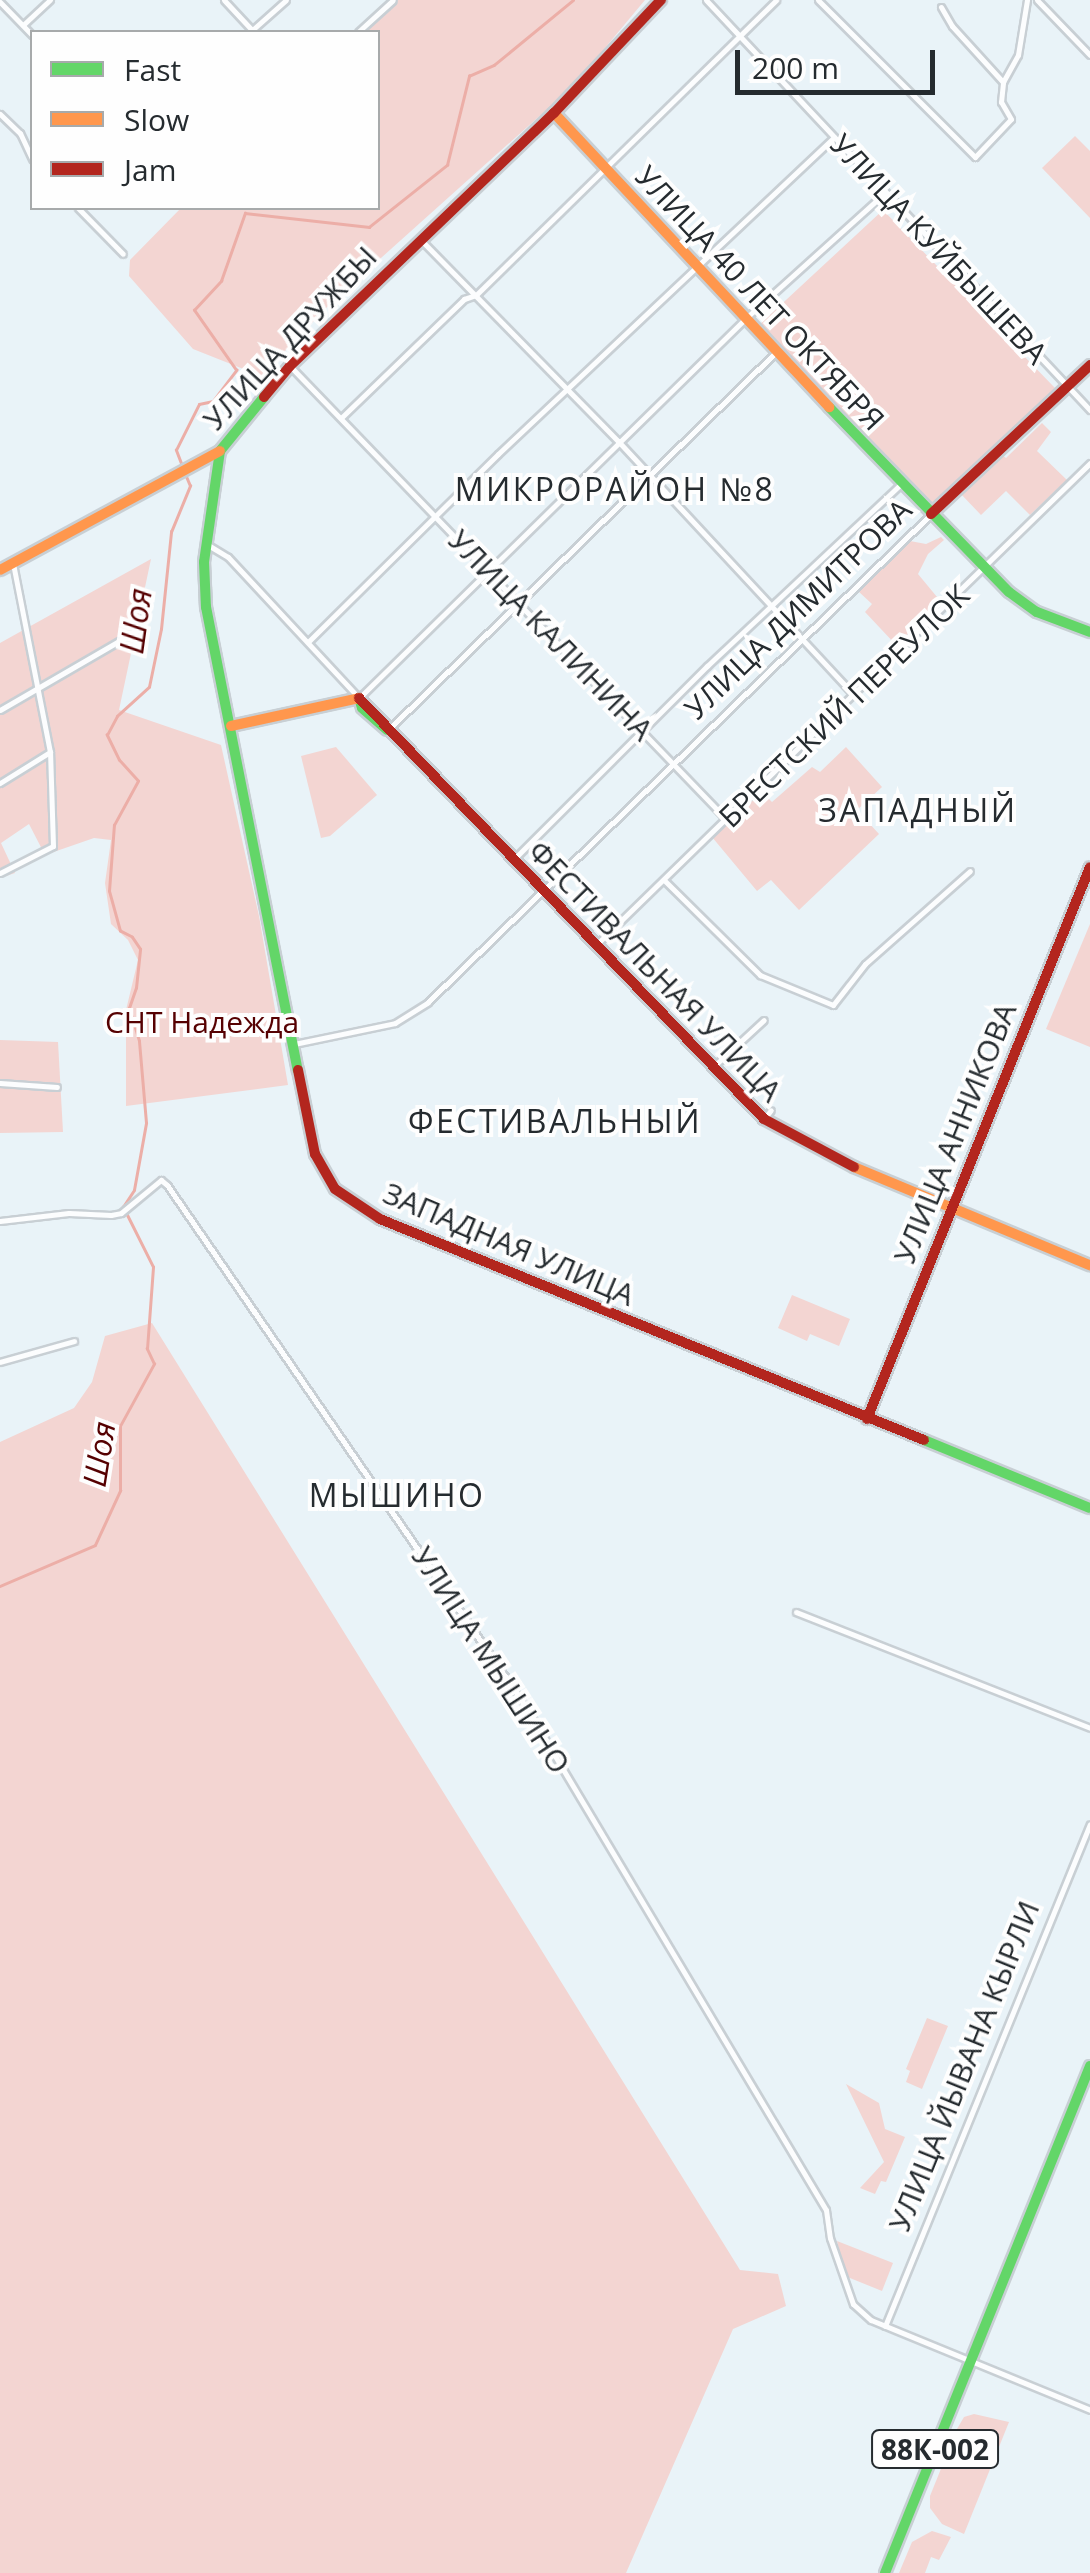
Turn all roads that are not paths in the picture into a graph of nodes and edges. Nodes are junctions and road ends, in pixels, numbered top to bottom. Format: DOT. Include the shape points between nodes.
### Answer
graph roads {
  1 [pos="50,0"];
  2 [pos="224,0"];
  3 [pos="286,0"];
  4 [pos="393,0"];
  5 [pos="662,0"];
  6 [pos="706,0"];
  7 [pos="776,0"];
  8 [pos="818,0"];
  9 [pos="1027,0"];
  10 [pos="1038,0"];
  11 [pos="0,2"];
  12 [pos="941,8"];
  13 [pos="22,25"];
  14 [pos="250,30"];
  15 [pos="254,30"];
  16 [pos="360,30"];
  17 [pos="30,33"];
  18 [pos="740,36"];
  19 [pos="1090,55"];
  20 [pos="1003,82"];
  21 [pos="0,114"];
  22 [pos="554,114"];
  23 [pos="834,137"];
  24 [pos="30,155"];
  25 [pos="602,168"];
  26 [pos="886,192"];
  27 [pos="80,210"];
  28 [pos="419,238"];
  29 [pos="123,254"];
  30 [pos="697,267"];
  31 [pos="476,294"];
  32 [pos="746,318"];
  33 [pos="777,351"];
  34 [pos="1090,364"];
  35 [pos="290,366"];
  36 [pos="1068,386"];
  37 [pos="567,389"];
  38 [pos="1090,410"];
  39 [pos="342,417"];
  40 [pos="618,441"];
  41 [pos="220,451"];
  42 [pos="1090,464"];
  43 [pos="649,474"];
  44 [pos="901,484"];
  45 [pos="931,514"];
  46 [pos="437,516"];
  47 [pos="205,544"];
  48 [pos="13,563"];
  49 [pos="985,568"];
  50 [pos="0,570"];
  51 [pos="490,572"];
  52 [pos="518,600"];
  53 [pos="773,606"];
  54 [pos="148,610"];
  55 [pos="1090,632"];
  56 [pos="804,638"];
  57 [pos="308,642"];
  58 [pos="38,686"];
  59 [pos="856,696"];
  60 [pos="359,698"];
  61 [pos="0,710"];
  62 [pos="231,726"];
  63 [pos="388,730"];
  64 [pos="644,730"];
  65 [pos="50,752"];
  66 [pos="675,764"];
  67 [pos="0,783"];
  68 [pos="727,820"];
  69 [pos="512,861"];
  70 [pos="1090,866"];
  71 [pos="970,871"];
  72 [pos="0,873"];
  73 [pos="665,881"];
  74 [pos="543,892"];
  75 [pos="595,946"];
  76 [pos="764,1020"];
  77 [pos="294,1044"];
  78 [pos="710,1068"];
  79 [pos="0,1083"];
  80 [pos="57,1087"];
  81 [pos="952,1210"];
  82 [pos="0,1221"];
  83 [pos="1090,1265"];
  84 [pos="74,1341"];
  85 [pos="0,1362"];
  86 [pos="867,1419"];
  87 [pos="1090,1508"];
  88 [pos="796,1612"];
  89 [pos="1090,1728"];
  90 [pos="1090,1824"];
  91 [pos="1090,2066"];
  92 [pos="885,2326"];
  93 [pos="970,2362"];
  94 [pos="1090,2410"];
  95 [pos="885,2573"];
  1 -- 13 [label="street"];
  2 -- 14 [label="street"];
  3 -- 15 [label="street"];
  4 -- 16 [label="street"];
  5 -- 22 [label="main road, УЛИЦА ДРУЖБЫ"];
  6 -- 18 [label="street, УЛИЦА КУЙБЫШЕВА"];
  7 -- 18 [label="street"];
  8 -- 20 [label="street" via="975,156 1010,121 1001,102"];
  9 -- 20 [label="street" via="1018,56"];
  10 -- 19 [label="street"];
  11 -- 13 [label="street"];
  12 -- 20 [label="street"];
  13 -- 17 [label="street"];
  18 -- 23 [label="street, УЛИЦА КУЙБЫШЕВА"];
  18 -- 25 [label="street"];
  21 -- 24 [label="street"];
  22 -- 25 [label="main road, УЛИЦА 40 ЛЕТ ОКТЯБРЯ"];
  22 -- 28 [label="main road, УЛИЦА ДРУЖБЫ"];
  23 -- 26 [label="street, УЛИЦА КУЙБЫШЕВА"];
  23 -- 30 [label="street"];
  25 -- 30 [label="main road, УЛИЦА 40 ЛЕТ ОКТЯБРЯ"];
  25 -- 31 [label="street"];
  26 -- 32 [label="street"];
  26 -- 36 [label="street, УЛИЦА КУЙБЫШЕВА"];
  27 -- 29 [label="street"];
  28 -- 31 [label="street"];
  28 -- 35 [label="main road, УЛИЦА ДРУЖБЫ"];
  30 -- 32 [label="main road, УЛИЦА 40 ЛЕТ ОКТЯБРЯ"];
  30 -- 37 [label="street"];
  31 -- 37 [label="street"];
  31 -- 39 [label="street"];
  32 -- 33 [label="main road, УЛИЦА 40 ЛЕТ ОКТЯБРЯ"];
  32 -- 40 [label="street"];
  33 -- 43 [label="street"];
  33 -- 44 [label="main road, УЛИЦА 40 ЛЕТ ОКТЯБРЯ"];
  34 -- 36 [label="main road, УЛИЦА ДИМИТРОВА"];
  35 -- 39 [label="street, УЛИЦА КАЛИНИНА"];
  35 -- 41 [label="main road, УЛИЦА ДРУЖБЫ"];
  36 -- 38 [label="street, УЛИЦА КУЙБЫШЕВА"];
  36 -- 45 [label="main road, УЛИЦА ДИМИТРОВА"];
  37 -- 40 [label="street"];
  37 -- 46 [label="street"];
  39 -- 46 [label="street, УЛИЦА КАЛИНИНА"];
  40 -- 43 [label="street"];
  40 -- 51 [label="street"];
  41 -- 47 [label="main road, ЗАПАДНАЯ УЛИЦА"];
  41 -- 48 [label="main road, УЛИЦА ДРУЖБЫ"];
  42 -- 49 [label="street, БРЕСТСКИЙ ПЕРЕУЛОК"];
  43 -- 52 [label="street"];
  43 -- 53 [label="street"];
  44 -- 45 [label="main road, УЛИЦА 40 ЛЕТ ОКТЯБРЯ"];
  44 -- 53 [label="street"];
  45 -- 49 [label="main road, УЛИЦА 40 ЛЕТ ОКТЯБРЯ"];
  45 -- 56 [label="street, УЛИЦА ДИМИТРОВА"];
  46 -- 51 [label="street, УЛИЦА КАЛИНИНА"];
  46 -- 57 [label="street"];
  47 -- 57 [label="street, ФЕСТИВАЛЬНАЯ УЛИЦА" via="228,557"];
  47 -- 62 [label="main road, ЗАПАДНАЯ УЛИЦА" via="206,607"];
  48 -- 50 [label="main road, УЛИЦА ДРУЖБЫ"];
  48 -- 58 [label="street"];
  49 -- 55 [label="main road, УЛИЦА 40 ЛЕТ ОКТЯБРЯ" via="1021,603"];
  49 -- 59 [label="street, БРЕСТСКИЙ ПЕРЕУЛОК"];
  51 -- 52 [label="street, УЛИЦА КАЛИНИНА"];
  51 -- 60 [label="street"];
  52 -- 63 [label="street"];
  52 -- 64 [label="street, УЛИЦА КАЛИНИНА"];
  53 -- 56 [label="street"];
  53 -- 64 [label="street"];
  54 -- 58 [label="street" via="138,630"];
  56 -- 59 [label="street"];
  56 -- 66 [label="street, УЛИЦА ДИМИТРОВА"];
  57 -- 60 [label="street, ФЕСТИВАЛЬНАЯ УЛИЦА"];
  58 -- 61 [label="street"];
  58 -- 65 [label="street"];
  59 -- 68 [label="street, БРЕСТСКИЙ ПЕРЕУЛОК"];
  60 -- 62 [label="main road"];
  60 -- 63 [label="main road, ФЕСТИВАЛЬНАЯ УЛИЦА"];
  62 -- 77 [label="main road, ЗАПАДНАЯ УЛИЦА"];
  63 -- 69 [label="main road, ФЕСТИВАЛЬНАЯ УЛИЦА"];
  64 -- 66 [label="street, УЛИЦА КАЛИНИНА"];
  64 -- 69 [label="street"];
  65 -- 67 [label="street"];
  65 -- 72 [label="street" via="53,846"];
  66 -- 68 [label="street, УЛИЦА КАЛИНИНА"];
  66 -- 74 [label="street, УЛИЦА ДИМИТРОВА"];
  68 -- 73 [label="street, БРЕСТСКИЙ ПЕРЕУЛОК"];
  69 -- 74 [label="main road, ФЕСТИВАЛЬНАЯ УЛИЦА"];
  70 -- 81 [label="main road, УЛИЦА АННИКОВА"];
  71 -- 73 [label="street" via="865,964 833,1005 760,975"];
  73 -- 75 [label="street, БРЕСТСКИЙ ПЕРЕУЛОК"];
  74 -- 75 [label="main road, ФЕСТИВАЛЬНАЯ УЛИЦА"];
  74 -- 77 [label="street, УЛИЦА ДИМИТРОВА" via="416,1011 395,1023"];
  75 -- 78 [label="main road, ФЕСТИВАЛЬНАЯ УЛИЦА"];
  76 -- 78 [label="street"];
  77 -- 86 [label="main road, ЗАПАДНАЯ УЛИЦА" via="320,1168 357,1207"];
  78 -- 81 [label="main road, ФЕСТИВАЛЬНАЯ УЛИЦА" via="828,1155"];
  79 -- 80 [label="street"];
  81 -- 83 [label="main road, ФЕСТИВАЛЬНАЯ УЛИЦА"];
  81 -- 86 [label="main road, УЛИЦА АННИКОВА"];
  82 -- 92 [label="street, УЛИЦА МЫШИНО" via="112,1215 161,1180 171,1190 514,1690 821,2203 853,2304"];
  84 -- 85 [label="street"];
  86 -- 87 [label="main road, ЗАПАДНАЯ УЛИЦА"];
  88 -- 89 [label="street"];
  90 -- 92 [label="street, УЛИЦА ЙЫВАНА КЫРЛИ"];
  91 -- 93 [label="main road, 88К-002"];
  92 -- 93 [label="street"];
  93 -- 94 [label="street"];
  93 -- 95 [label="main road, 88К-002"];
}
